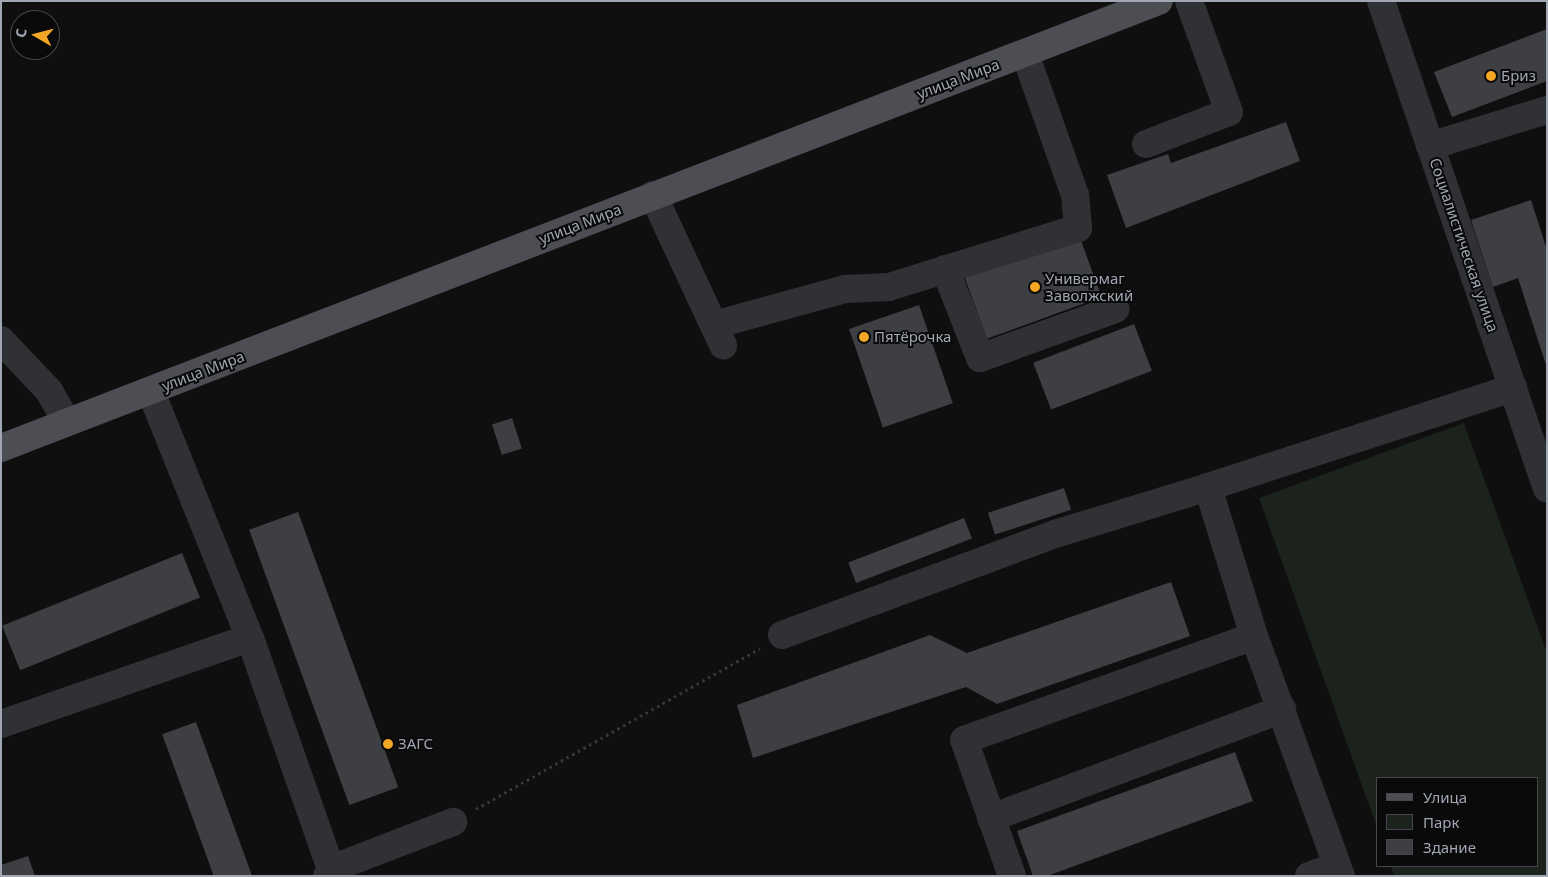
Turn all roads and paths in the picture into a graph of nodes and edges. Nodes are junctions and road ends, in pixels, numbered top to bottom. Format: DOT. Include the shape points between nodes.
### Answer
graph roads {
  1 [pos="1159,1"];
  2 [pos="1189,1"];
  3 [pos="1381,1"];
  4 [pos="1025,54"];
  5 [pos="1547,110"];
  6 [pos="1146,144"];
  7 [pos="1430,146"];
  8 [pos="653,195"];
  9 [pos="945,270"];
  10 [pos="1115,309"];
  11 [pos="1,340"];
  12 [pos="1512,388"];
  13 [pos="151,392"];
  14 [pos="67,422"];
  15 [pos="1,448"];
  16 [pos="1208,487"];
  17 [pos="1547,489"];
  18 [pos="782,635"];
  19 [pos="1254,636"];
  20 [pos="250,638"];
  21 [pos="1282,709"];
  22 [pos="1,724"];
  23 [pos="991,818"];
  24 [pos="453,822"];
  25 [pos="1339,871"];
  26 [pos="329,872"];
  27 [pos="1012,876"];
  28 [pos="1309,876"];
  1 -- 4 [label="main road, улица Мира"];
  2 -- 6 [label="street" via="1229,112"];
  3 -- 7 [label="street, Социалистическая улица"];
  4 -- 8 [label="main road, улица Мира"];
  4 -- 9 [label="street" via="1075,195 1078,228"];
  5 -- 7 [label="street"];
  7 -- 12 [label="street, Социалистическая улица"];
  8 -- 9 [label="street" via="719,335 845,289 889,287"];
  8 -- 13 [label="main road, улица Мира"];
  9 -- 10 [label="street" via="980,358"];
  11 -- 14 [label="street" via="49,391"];
  12 -- 16 [label="street"];
  12 -- 17 [label="street, Социалистическая улица"];
  13 -- 14 [label="main road, улица Мира"];
  13 -- 20 [label="street"];
  14 -- 15 [label="main road, улица Мира"];
  16 -- 18 [label="street" via="1058,533"];
  16 -- 19 [label="street"];
  18 -- 24 [label="path"];
  19 -- 21 [label="street"];
  19 -- 23 [label="street" via="964,740"];
  20 -- 22 [label="street"];
  20 -- 26 [label="street"];
  21 -- 23 [label="street"];
  21 -- 25 [label="street"];
  23 -- 27 [label="street"];
  24 -- 26 [label="street"];
  25 -- 28 [label="street"];
}
